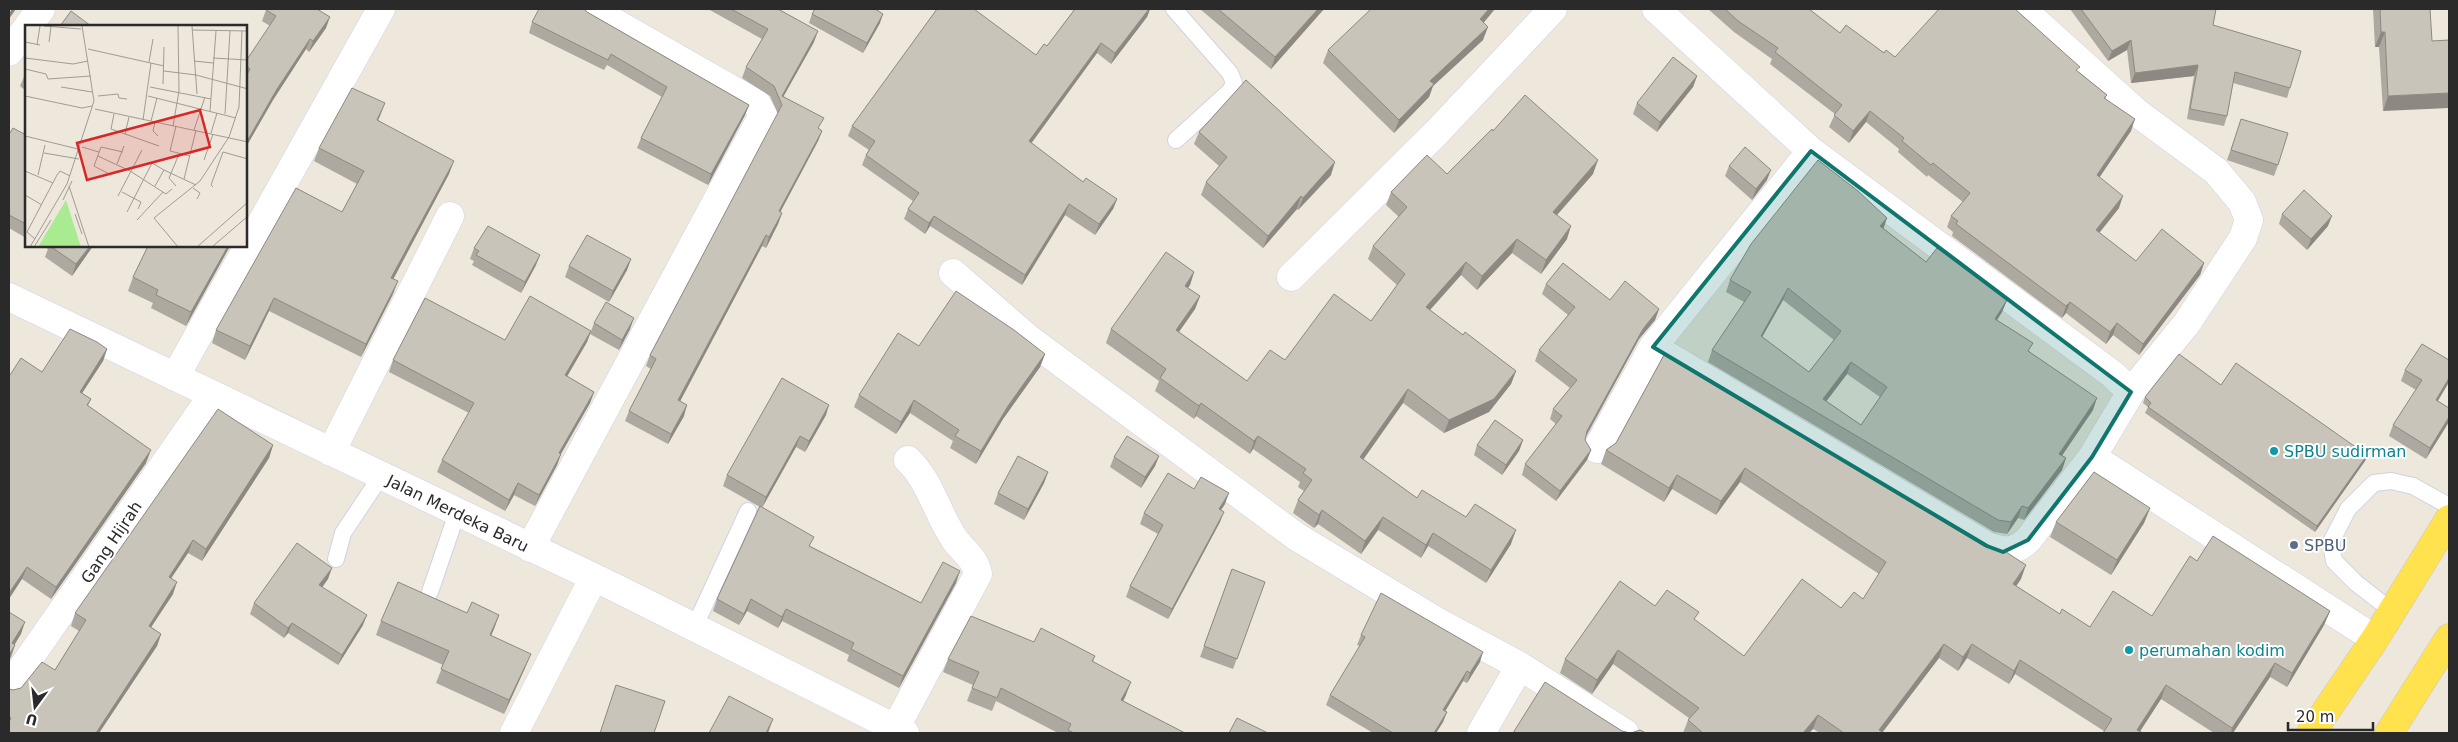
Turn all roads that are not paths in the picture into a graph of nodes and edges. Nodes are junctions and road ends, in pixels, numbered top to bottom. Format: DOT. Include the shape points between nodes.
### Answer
graph roads {
  1 [pos="41,9"];
  2 [pos="381,9"];
  3 [pos="591,9"];
  4 [pos="1174,9"];
  5 [pos="1553,9"];
  6 [pos="1656,9"];
  7 [pos="2022,9"];
  8 [pos="626,17"];
  9 [pos="29,25"];
  10 [pos="25,30"];
  11 [pos="9,52"];
  12 [pos="1176,140"];
  13 [pos="1811,151"];
  14 [pos="450,216"];
  15 [pos="248,247"];
  16 [pos="247,248"];
  17 [pos="953,273"];
  18 [pos="1290,277"];
  19 [pos="9,297"];
  20 [pos="1653,347"];
  21 [pos="175,377"];
  22 [pos="2131,392"];
  23 [pos="212,396"];
  24 [pos="1597,449"];
  25 [pos="332,452"];
  26 [pos="2092,457"];
  27 [pos="908,460"];
  28 [pos="381,476"];
  29 [pos="2449,506"];
  30 [pos="748,511"];
  31 [pos="457,513"];
  32 [pos="2449,519"];
  33 [pos="530,548"];
  34 [pos="336,558"];
  35 [pos="593,579"];
  36 [pos="430,592"];
  37 [pos="2392,611"];
  38 [pos="694,628"];
  39 [pos="2374,639"];
  40 [pos="2447,647"];
  41 [pos="1520,666"];
  42 [pos="9,687"];
  43 [pos="900,731"];
  44 [pos="514,733"];
  45 [pos="1481,733"];
  46 [pos="1625,733"];
  47 [pos="2311,733"];
  48 [pos="2389,733"];
  1 -- 9 [label="street"];
  2 -- 15 [label="street"];
  3 -- 8 [label="street"];
  4 -- 12 [label="lane" via="1230,73 1234,83 1230,91"];
  5 -- 18 [label="street" via="1437,132"];
  6 -- 13 [label="street"];
  7 -- 22 [label="street" via="2136,112 2216,171 2242,202 2249,220 2243,238 2187,323"];
  8 -- 33 [label="street" via="757,104 763,114"];
  10 -- 11 [label="street"];
  13 -- 20 [label="street"];
  13 -- 22 [label="street" via="2112,374"];
  14 -- 25 [label="street"];
  16 -- 21 [label="street"];
  17 -- 41 [label="street" via="1029,339 1297,537 1438,622"];
  19 -- 21 [label="street, Jalan Merdeka Baru"];
  20 -- 24 [label="street"];
  20 -- 26 [label="street" via="1986,546 2003,552 2014,550 2028,540"];
  21 -- 23 [label="street, Jalan Merdeka Baru"];
  22 -- 26 [label="street"];
  23 -- 25 [label="street, Jalan Merdeka Baru"];
  23 -- 42 [label="street, Gang Hijrah"];
  25 -- 28 [label="street, Jalan Merdeka Baru"];
  26 -- 39 [label="street"];
  27 -- 43 [label="street" via="920,472 954,538 976,562 978,574"];
  28 -- 31 [label="street, Jalan Merdeka Baru"];
  28 -- 34 [label="lane" via="343,533"];
  29 -- 37 [label="lane" via="2413,486 2391,481 2374,483 2348,509 2331,542 2334,561"];
  30 -- 38 [label="lane"];
  31 -- 33 [label="street, Jalan Merdeka Baru"];
  31 -- 36 [label="lane"];
  32 -- 37 [label="main road"];
  33 -- 35 [label="street, Jalan Merdeka Baru"];
  35 -- 38 [label="street, Jalan Merdeka Baru"];
  35 -- 44 [label="street"];
  37 -- 39 [label="main road"];
  38 -- 43 [label="street, Jalan Merdeka Baru"];
  39 -- 47 [label="main road"];
  40 -- 48 [label="main road"];
  41 -- 45 [label="street"];
  41 -- 46 [label="street"];
}
